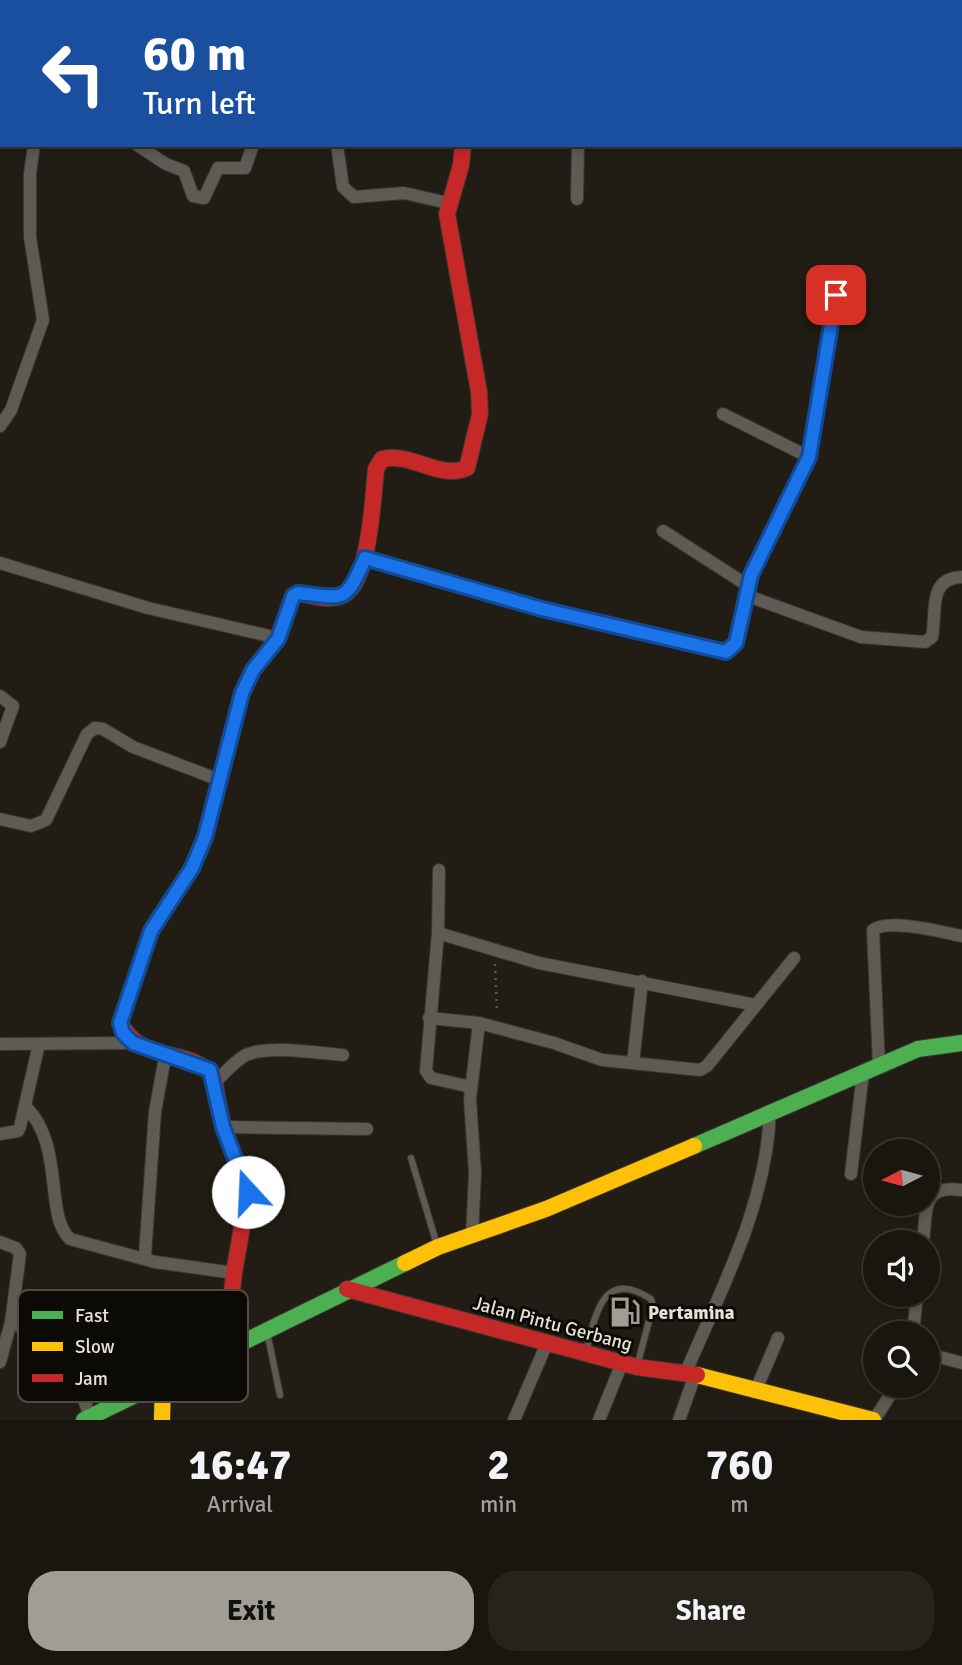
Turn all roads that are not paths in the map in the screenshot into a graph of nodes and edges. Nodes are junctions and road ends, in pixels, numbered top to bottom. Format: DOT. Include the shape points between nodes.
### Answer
graph roads {
  1 [pos="34,147"];
  2 [pos="140,147"];
  3 [pos="252,147"];
  4 [pos="337,147"];
  5 [pos="463,147"];
  6 [pos="578,147"];
  7 [pos="578,199"];
  8 [pos="448,203"];
  9 [pos="836,295"];
  10 [pos="723,414"];
  11 [pos="0,426"];
  12 [pos="809,457"];
  13 [pos="663,531"];
  14 [pos="365,558"];
  15 [pos="0,563"];
  16 [pos="962,577"];
  17 [pos="749,591"];
  18 [pos="278,639"];
  19 [pos="0,696"];
  20 [pos="0,742"];
  21 [pos="222,781"];
  22 [pos="0,819"];
  23 [pos="439,870"];
  24 [pos="438,933"];
  25 [pos="962,936"];
  26 [pos="794,958"];
  27 [pos="642,981"];
  28 [pos="756,1005"];
  29 [pos="429,1018"];
  30 [pos="479,1023"];
  31 [pos="133,1043"];
  32 [pos="962,1043"];
  33 [pos="0,1044"];
  34 [pos="38,1044"];
  35 [pos="343,1055"];
  36 [pos="165,1057"];
  37 [pos="632,1063"];
  38 [pos="879,1066"];
  39 [pos="863,1073"];
  40 [pos="215,1082"];
  41 [pos="471,1087"];
  42 [pos="26,1107"];
  43 [pos="769,1111"];
  44 [pos="223,1127"];
  45 [pos="367,1129"];
  46 [pos="0,1134"];
  47 [pos="411,1158"];
  48 [pos="851,1174"];
  49 [pos="962,1190"];
  50 [pos="924,1230"];
  51 [pos="472,1236"];
  52 [pos="0,1242"];
  53 [pos="438,1247"];
  54 [pos="148,1261"];
  55 [pos="234,1273"];
  56 [pos="347,1289"];
  57 [pos="232,1290"];
  58 [pos="11,1322"];
  59 [pos="18,1325"];
  60 [pos="267,1329"];
  61 [pos="248,1338"];
  62 [pos="778,1338"];
  63 [pos="547,1343"];
  64 [pos="586,1353"];
  65 [pos="940,1357"];
  66 [pos="0,1362"];
  67 [pos="962,1363"];
  68 [pos="629,1365"];
  69 [pos="690,1375"];
  70 [pos="755,1392"];
  71 [pos="280,1395"];
  72 [pos="888,1398"];
  73 [pos="118,1402"];
  74 [pos="162,1402"];
  75 [pos="87,1418"];
  76 [pos="162,1420"];
  77 [pos="514,1420"];
  78 [pos="599,1420"];
  79 [pos="679,1420"];
  80 [pos="873,1420"];
  1 -- 11 [label="street" via="30,237 43,320 11,410"];
  2 -- 3 [label="street" via="184,171 193,196 199,198 209,191 218,168 245,168"];
  4 -- 8 [label="street" via="343,187 354,197 404,193"];
  5 -- 8 [label="street" via="461,174"];
  6 -- 7 [label="street"];
  8 -- 14 [label="street" via="480,414 467,468 453,473 398,455 382,459 376,469"];
  9 -- 12 [label="street"];
  10 -- 12 [label="street"];
  12 -- 17 [label="street" via="751,575"];
  13 -- 17 [label="street"];
  14 -- 17 [label="street" via="712,651 733,648"];
  14 -- 18 [label="street" via="345,595 293,596"];
  15 -- 18 [label="street" via="148,608"];
  16 -- 17 [label="street" via="948,578 938,589 932,637 925,642 861,637"];
  18 -- 21 [label="street" via="253,670 242,693"];
  19 -- 20 [label="street" via="13,706"];
  21 -- 22 [label="street" via="95,728 87,734 46,820 30,826"];
  21 -- 31 [label="street" via="192,868 151,931 123,1010 123,1033"];
  23 -- 24 [label="street"];
  24 -- 27 [label="street" via="558,968"];
  24 -- 29 [label="street"];
  25 -- 38 [label="street" via="909,927 873,930"];
  26 -- 28 [label="street"];
  27 -- 28 [label="street"];
  27 -- 37 [label="street"];
  28 -- 37 [label="street" via="700,1070"];
  29 -- 30 [label="street"];
  29 -- 41 [label="street" via="427,1073"];
  30 -- 37 [label="street" via="586,1056"];
  30 -- 41 [label="street"];
  31 -- 34 [label="street"];
  31 -- 36 [label="street"];
  32 -- 38 [label="street" via="918,1049"];
  33 -- 34 [label="street"];
  34 -- 42 [label="street"];
  35 -- 40 [label="street" via="272,1050 245,1055"];
  36 -- 40 [label="street" via="210,1070"];
  36 -- 54 [label="street" via="155,1112"];
  38 -- 39 [label="street"];
  39 -- 43 [label="street"];
  39 -- 48 [label="street"];
  40 -- 44 [label="street"];
  41 -- 51 [label="street"];
  42 -- 46 [label="street" via="19,1131"];
  42 -- 54 [label="street" via="46,1134 63,1232 70,1239"];
  43 -- 51 [label="street" via="584,1194"];
  43 -- 69 [label="street" via="769,1144 747,1225"];
  44 -- 45 [label="street"];
  44 -- 55 [label="street" via="248,1192"];
  47 -- 53 [label="lane"];
  49 -- 50 [label="street" via="942,1187 934,1192"];
  51 -- 53 [label="street"];
  52 -- 58 [label="street" via="20,1254"];
  53 -- 56 [label="street"];
  54 -- 55 [label="street"];
  55 -- 57 [label="street"];
  56 -- 60 [label="street"];
  56 -- 63 [label="street, Jalan Pintu Gerbang"];
  58 -- 59 [label="street"];
  58 -- 66 [label="street"];
  60 -- 61 [label="street"];
  60 -- 71 [label="lane"];
  62 -- 70 [label="street"];
  63 -- 64 [label="street, Jalan Pintu Gerbang"];
  63 -- 77 [label="street"];
  64 -- 68 [label="street, Jalan Pintu Gerbang"];
  64 -- 68 [label="lane" via="599,1308 610,1290 620,1287 651,1299 653,1306"];
  65 -- 67 [label="street"];
  68 -- 69 [label="street, Jalan Pintu Gerbang"];
  68 -- 78 [label="street"];
  69 -- 70 [label="street, Jalan Pintu Gerbang"];
  69 -- 79 [label="street"];
  70 -- 80 [label="street, Jalan Pintu Gerbang"];
  72 -- 80 [label="street"];
  73 -- 75 [label="street"];
  74 -- 76 [label="street"];
}
